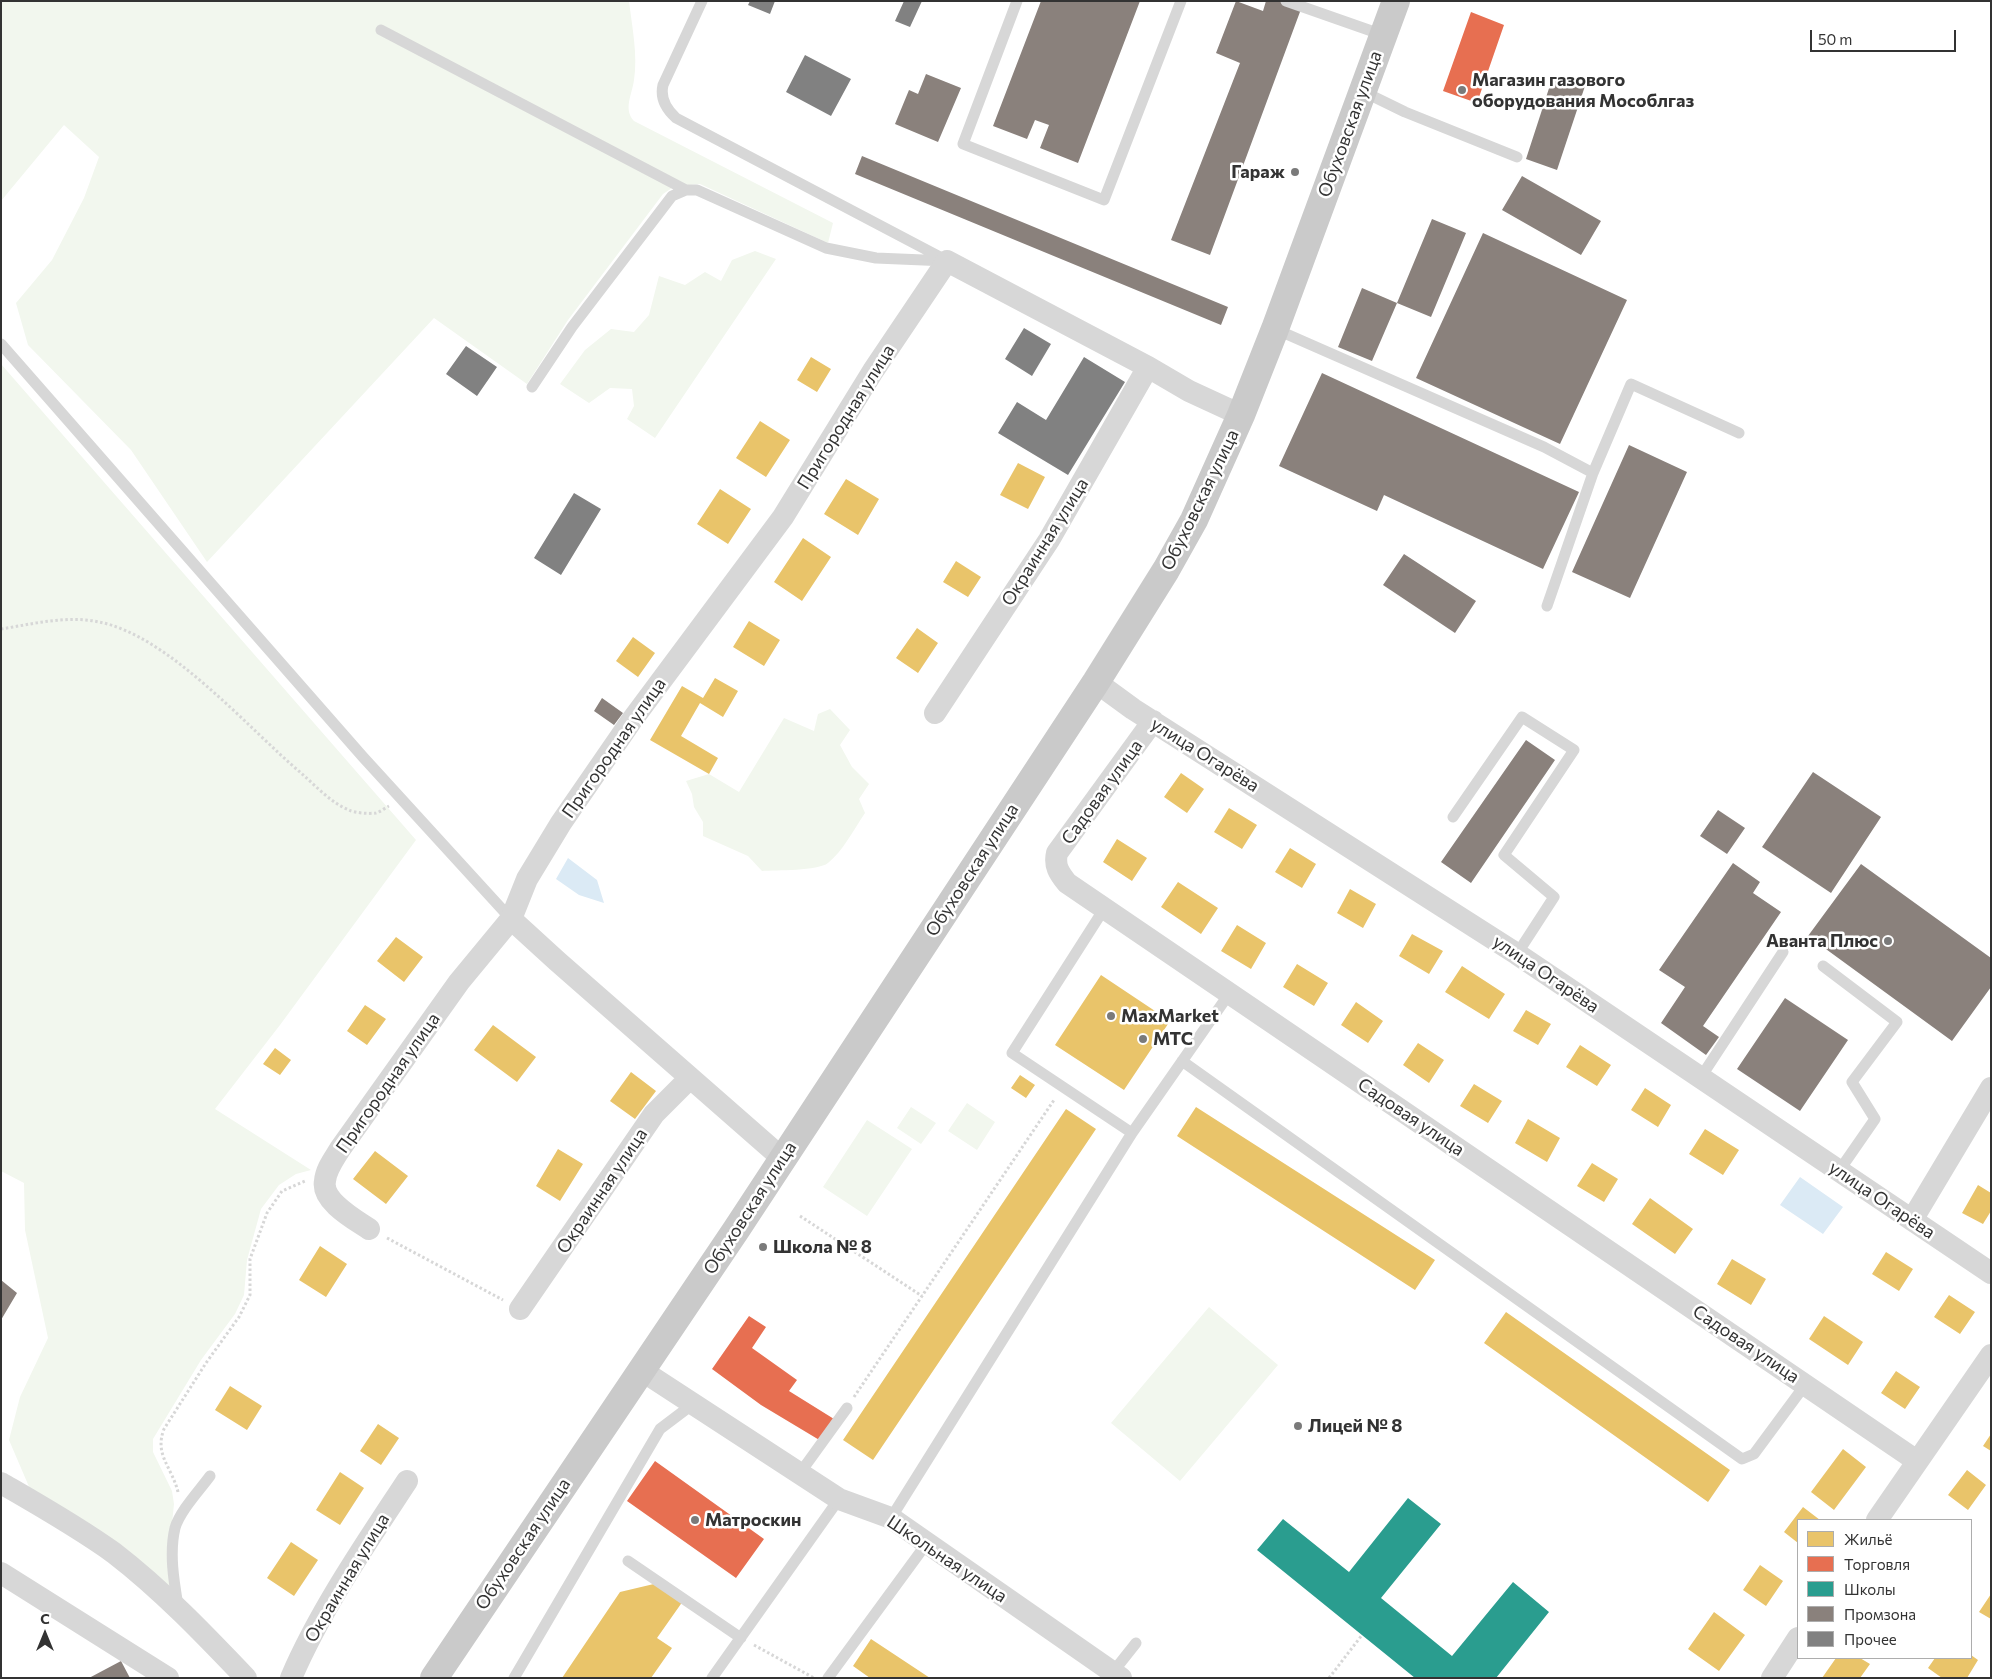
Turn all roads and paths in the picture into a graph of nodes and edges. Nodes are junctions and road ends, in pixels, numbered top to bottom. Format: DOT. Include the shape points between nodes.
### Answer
graph roads {
  1 [pos="702,1"];
  2 [pos="1017,1"];
  3 [pos="1181,1"];
  4 [pos="1286,1"];
  5 [pos="1396,1"];
  6 [pos="381,30"];
  7 [pos="1383,35"];
  8 [pos="1362,91"];
  9 [pos="1517,157"];
  10 [pos="686,190"];
  11 [pos="947,261"];
  12 [pos="1275,329"];
  13 [pos="1,344"];
  14 [pos="1148,366"];
  15 [pos="532,387"];
  16 [pos="1241,415"];
  17 [pos="1739,433"];
  18 [pos="1593,473"];
  19 [pos="1547,606"];
  20 [pos="1,629"];
  21 [pos="1096,682"];
  22 [pos="935,714"];
  23 [pos="1153,721"];
  24 [pos="402,800"];
  25 [pos="1453,817"];
  26 [pos="1104,909"];
  27 [pos="511,918"];
  28 [pos="1783,952"];
  29 [pos="1517,954"];
  30 [pos="1823,966"];
  31 [pos="1229,994"];
  32 [pos="1182,1061"];
  33 [pos="690,1078"];
  34 [pos="1701,1078"];
  35 [pos="1063,1087"];
  36 [pos="1991,1088"];
  37 [pos="1132,1133"];
  38 [pos="783,1158"];
  39 [pos="1839,1171"];
  40 [pos="326,1176"];
  41 [pos="800,1216"];
  42 [pos="1912,1220"];
  43 [pos="368,1228"];
  44 [pos="1991,1273"];
  45 [pos="922,1296"];
  46 [pos="520,1309"];
  47 [pos="1991,1355"];
  48 [pos="641,1370"];
  49 [pos="1805,1384"];
  50 [pos="693,1404"];
  51 [pos="847,1408"];
  52 [pos="1917,1461"];
  53 [pos="800,1473"];
  54 [pos="210,1476"];
  55 [pos="407,1481"];
  56 [pos="1,1482"];
  57 [pos="839,1499"];
  58 [pos="891,1518"];
  59 [pos="1878,1519"];
  60 [pos="175,1527"];
  61 [pos="927,1543"];
  62 [pos="628,1561"];
  63 [pos="1,1572"];
  64 [pos="178,1608"];
  65 [pos="1362,1635"];
  66 [pos="741,1638"];
  67 [pos="1797,1640"];
  68 [pos="1136,1644"];
  69 [pos="1117,1675"];
  70 [pos="168,1678"];
  71 [pos="246,1678"];
  72 [pos="292,1678"];
  73 [pos="434,1678"];
  74 [pos="514,1678"];
  75 [pos="712,1678"];
  76 [pos="814,1678"];
  77 [pos="828,1678"];
  78 [pos="1329,1678"];
  79 [pos="1772,1678"];
  1 -- 11 [label="lane" via="663,85 661,92 670,112 684,123"];
  2 -- 3 [label="lane" via="963,144 1104,200"];
  4 -- 7 [label="lane"];
  5 -- 7 [label="main road, Обуховская улица"];
  6 -- 10 [label="lane"];
  7 -- 8 [label="main road, Обуховская улица"];
  8 -- 9 [label="lane"];
  8 -- 12 [label="main road, Обуховская улица"];
  10 -- 11 [label="lane" via="697,190 826,248 876,258"];
  10 -- 15 [label="lane" via="672,196 572,327"];
  11 -- 14 [label="street"];
  11 -- 27 [label="street, Пригородная улица" via="783,517 632,720 561,823 527,879"];
  12 -- 16 [label="main road, Обуховская улица"];
  12 -- 18 [label="lane" via="1544,447"];
  13 -- 24 [label="lane"];
  14 -- 16 [label="street" via="1189,391"];
  14 -- 22 [label="street, Окраинная улица" via="1050,540"];
  16 -- 21 [label="main road, Обуховская улица" via="1194,520"];
  17 -- 18 [label="lane" via="1631,384"];
  18 -- 19 [label="lane"];
  20 -- 24 [label="path" via="75,619 99,622 132,634 149,642 186,669 334,802 350,811 376,813"];
  21 -- 23 [label="street, улица Огарёва"];
  21 -- 38 [label="main road, Обуховская улица"];
  23 -- 26 [label="street, Садовая улица" via="1057,853 1059,874"];
  23 -- 29 [label="street, улица Огарёва"];
  24 -- 27 [label="lane"];
  25 -- 29 [label="lane" via="1522,717 1574,750 1504,855 1554,897"];
  26 -- 31 [label="street, Садовая улица"];
  26 -- 35 [label="lane" via="1012,1053"];
  27 -- 33 [label="street"];
  27 -- 40 [label="street, Пригородная улица" via="454,990 340,1149"];
  28 -- 34 [label="lane"];
  29 -- 34 [label="street, улица Огарёва"];
  30 -- 39 [label="lane" via="1897,1022 1852,1082 1875,1119"];
  31 -- 32 [label="lane"];
  31 -- 49 [label="street, Садовая улица"];
  32 -- 37 [label="lane"];
  32 -- 49 [label="lane" via="1742,1459 1754,1454"];
  33 -- 38 [label="street"];
  33 -- 46 [label="street, Окраинная улица" via="654,1114"];
  34 -- 39 [label="street, улица Огарёва"];
  35 -- 37 [label="lane"];
  35 -- 45 [label="path"];
  36 -- 42 [label="street"];
  37 -- 58 [label="lane"];
  38 -- 48 [label="main road, Обуховская улица"];
  39 -- 42 [label="street, улица Огарёва"];
  40 -- 43 [label="street" via="327,1194 337,1206"];
  40 -- 60 [label="path" via="294,1184 275,1198 250,1259 250,1295 239,1317 164,1429 160,1451 173,1477 179,1504"];
  41 -- 45 [label="path"];
  42 -- 44 [label="street, улица Огарёва"];
  43 -- 46 [label="path"];
  45 -- 51 [label="path"];
  47 -- 52 [label="street"];
  48 -- 50 [label="street, Школьная улица"];
  48 -- 73 [label="main road, Обуховская улица"];
  49 -- 52 [label="street, Садовая улица"];
  50 -- 53 [label="street, Школьная улица"];
  50 -- 74 [label="lane" via="660,1429"];
  51 -- 53 [label="lane"];
  52 -- 59 [label="street"];
  53 -- 57 [label="street, Школьная улица"];
  54 -- 60 [label="lane"];
  55 -- 72 [label="street, Окраинная улица" via="360,1553"];
  56 -- 64 [label="street" via="114,1553"];
  57 -- 58 [label="street, Школьная улица"];
  57 -- 66 [label="lane"];
  58 -- 61 [label="street, Школьная улица"];
  60 -- 64 [label="lane" via="173,1562"];
  61 -- 69 [label="street, Школьная улица"];
  61 -- 77 [label="lane"];
  62 -- 66 [label="lane"];
  63 -- 70 [label="street"];
  64 -- 71 [label="street"];
  65 -- 78 [label="path"];
  66 -- 75 [label="lane"];
  66 -- 76 [label="path"];
  67 -- 79 [label="street"];
  68 -- 69 [label="lane"];
}
